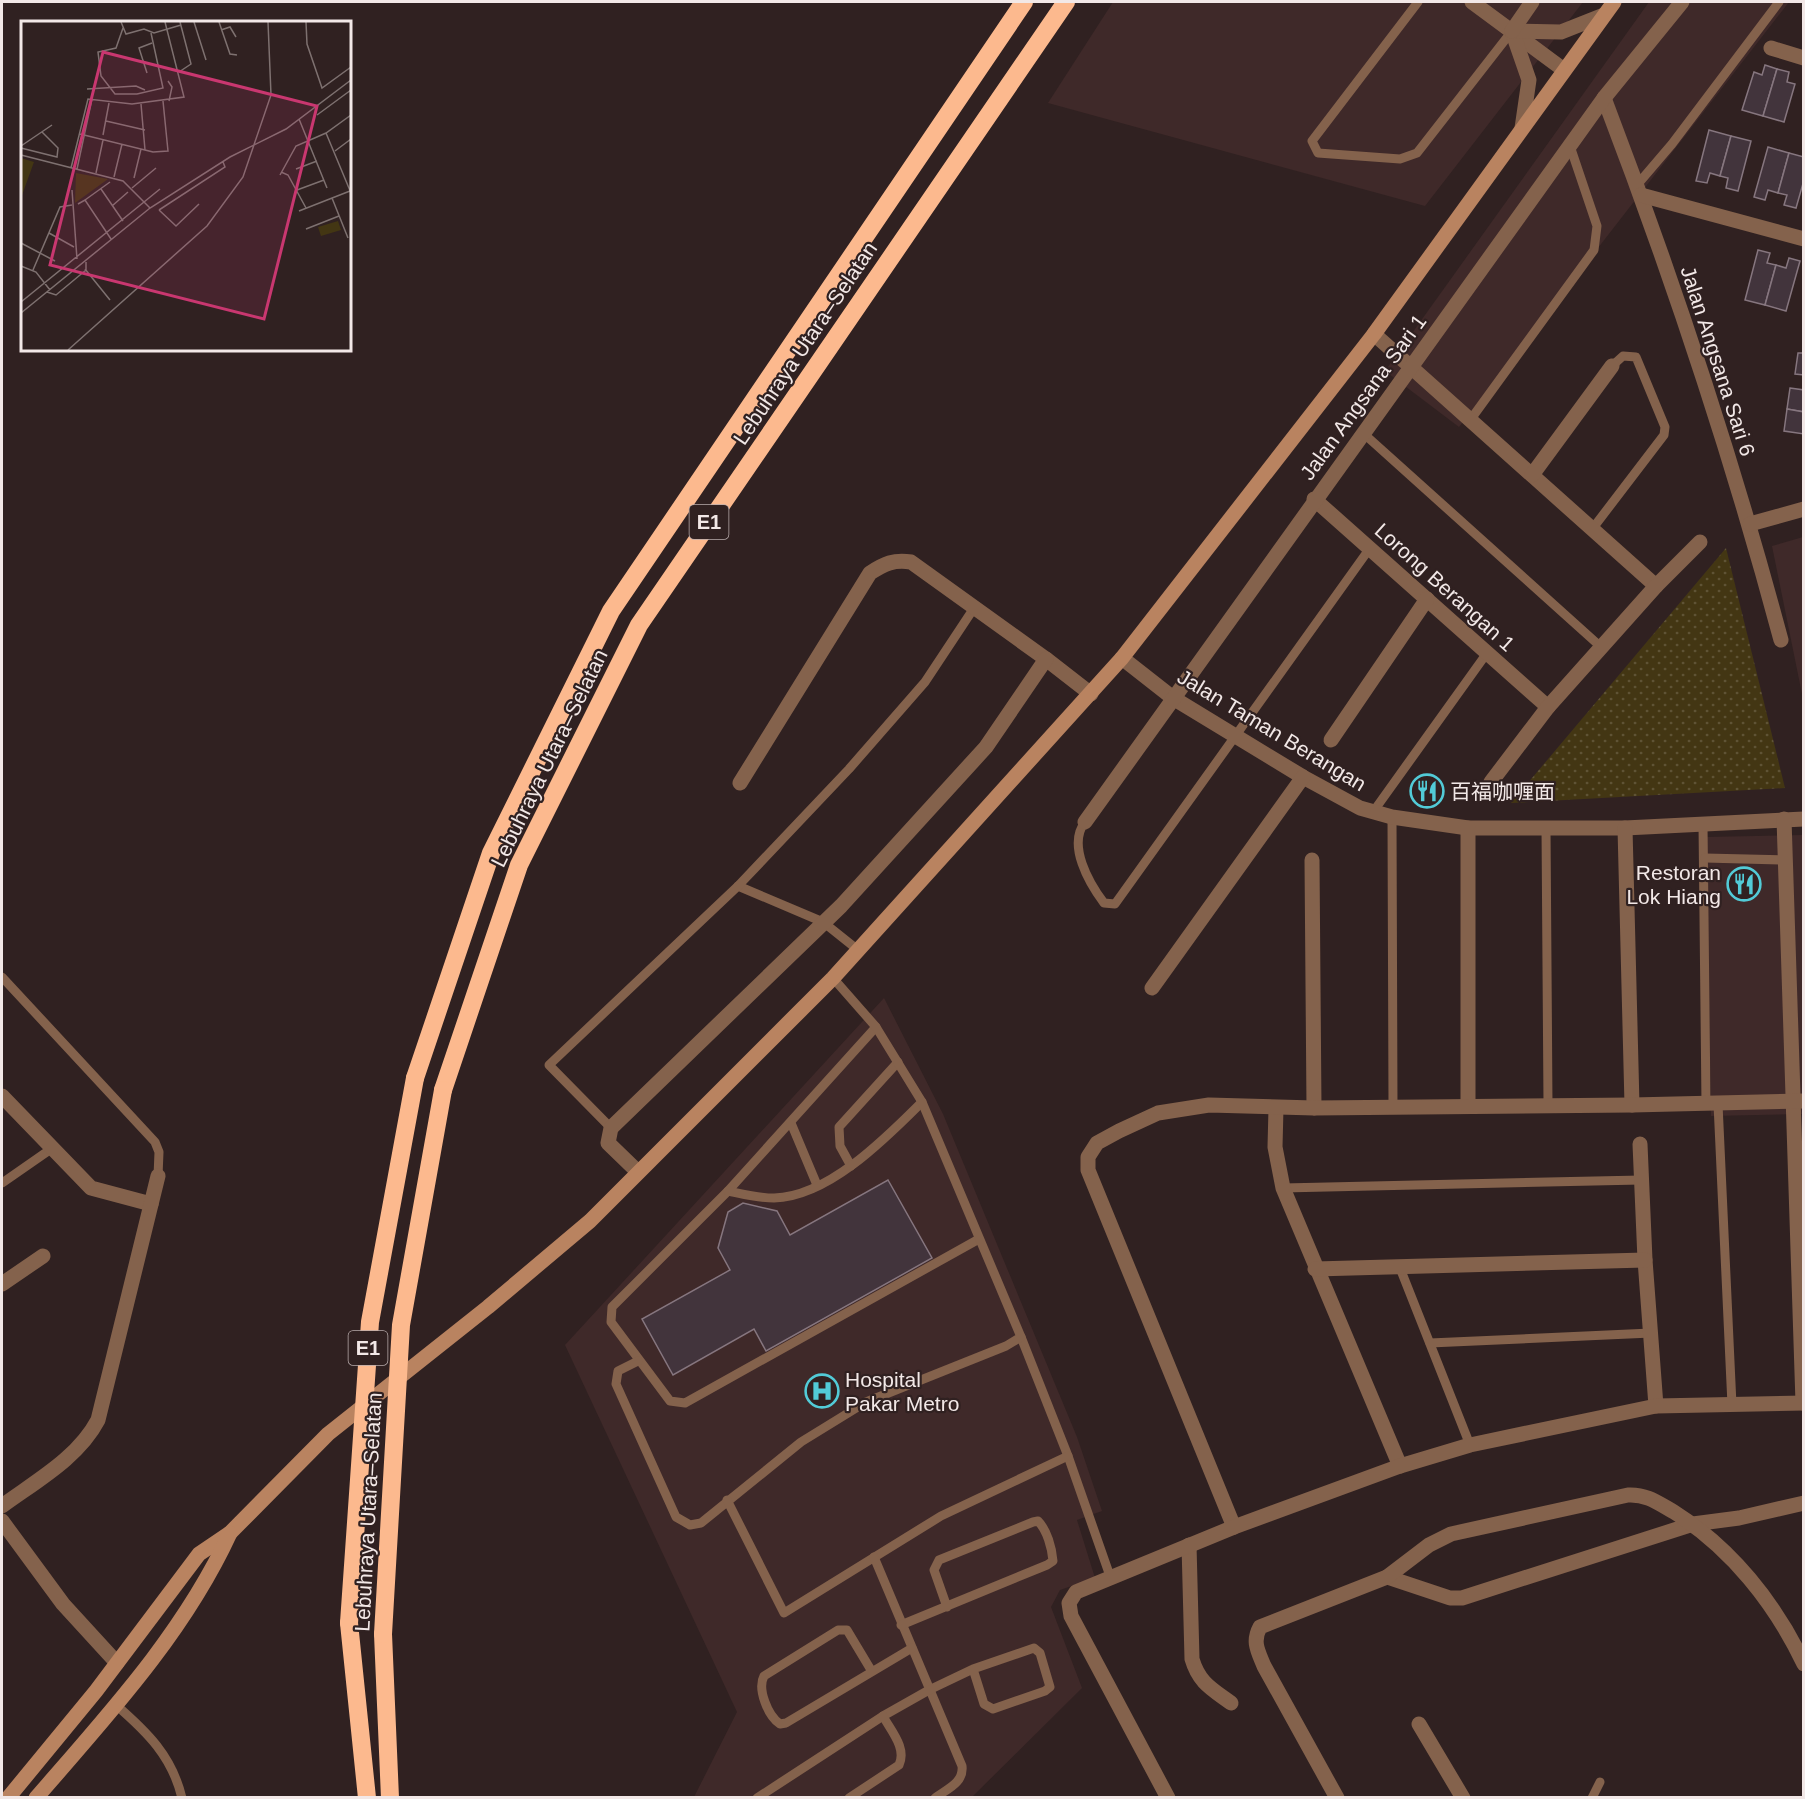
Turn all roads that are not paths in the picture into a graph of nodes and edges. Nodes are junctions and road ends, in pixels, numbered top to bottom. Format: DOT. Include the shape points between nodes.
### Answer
graph roads {
  1 [pos="1024,2"];
  2 [pos="1066,2"];
  3 [pos="1418,2"];
  4 [pos="1472,2"];
  5 [pos="1532,2"];
  6 [pos="1614,2"];
  7 [pos="1682,2"];
  8 [pos="1779,2"];
  9 [pos="1604,15"];
  10 [pos="1512,31"];
  11 [pos="1772,48"];
  12 [pos="1803,58"];
  13 [pos="1564,70"];
  14 [pos="1604,99"];
  15 [pos="1522,128"];
  16 [pos="1570,146"];
  17 [pos="1639,190"];
  18 [pos="1803,239"];
  19 [pos="1374,334"];
  20 [pos="1612,366"];
  21 [pos="1410,368"];
  22 [pos="1471,419"];
  23 [pos="1363,433"];
  24 [pos="1532,475"];
  25 [pos="1314,499"];
  26 [pos="1803,509"];
  27 [pos="1750,524"];
  28 [pos="1593,528"];
  29 [pos="1700,542"];
  30 [pos="1371,548"];
  31 [pos="1656,586"];
  32 [pos="1427,599"];
  33 [pos="974,608"];
  34 [pos="1781,640"];
  35 [pos="1601,647"];
  36 [pos="1487,653"];
  37 [pos="1122,658"];
  38 [pos="1047,659"];
  39 [pos="1090,694"];
  40 [pos="1173,698"];
  41 [pos="1548,707"];
  42 [pos="1237,735"];
  43 [pos="1331,740"];
  44 [pos="1303,777"];
  45 [pos="1491,782"];
  46 [pos="740,783"];
  47 [pos="1373,812"];
  48 [pos="1392,817"];
  49 [pos="1784,819"];
  50 [pos="1803,819"];
  51 [pos="1085,822"];
  52 [pos="1703,824"];
  53 [pos="1468,828"];
  54 [pos="1545,828"];
  55 [pos="1625,828"];
  56 [pos="1705,858"];
  57 [pos="1312,860"];
  58 [pos="1785,860"];
  59 [pos="738,886"];
  60 [pos="823,922"];
  61 [pos="858,950"];
  62 [pos="2,977"];
  63 [pos="832,978"];
  64 [pos="1152,988"];
  65 [pos="876,1027"];
  66 [pos="898,1062"];
  67 [pos="2,1096"];
  68 [pos="1799,1101"];
  69 [pos="922,1102"];
  70 [pos="1548,1104"];
  71 [pos="1712,1104"];
  72 [pos="1468,1105"];
  73 [pos="1632,1105"];
  74 [pos="1393,1107"];
  75 [pos="1276,1108"];
  76 [pos="1314,1108"];
  77 [pos="791,1123"];
  78 [pos="611,1128"];
  79 [pos="1640,1144"];
  80 [pos="51,1149"];
  81 [pos="851,1166"];
  82 [pos="638,1172"];
  83 [pos="158,1176"];
  84 [pos="1641,1180"];
  85 [pos="2,1183"];
  86 [pos="817,1185"];
  87 [pos="1283,1188"];
  88 [pos="728,1191"];
  89 [pos="151,1204"];
  90 [pos="979,1239"];
  91 [pos="43,1256"];
  92 [pos="1645,1260"];
  93 [pos="1400,1268"];
  94 [pos="1316,1269"];
  95 [pos="2,1284"];
  96 [pos="1651,1333"];
  97 [pos="1021,1337"];
  98 [pos="1430,1343"];
  99 [pos="638,1361"];
  100 [pos="1803,1403"];
  101 [pos="1732,1405"];
  102 [pos="1656,1406"];
  103 [pos="1470,1445"];
  104 [pos="1068,1456"];
  105 [pos="1400,1466"];
  106 [pos="727,1500"];
  107 [pos="1803,1503"];
  108 [pos="2,1506"];
  109 [pos="2,1521"];
  110 [pos="1693,1524"];
  111 [pos="1234,1527"];
  112 [pos="230,1533"];
  113 [pos="1189,1545"];
  114 [pos="874,1557"];
  115 [pos="1110,1576"];
  116 [pos="1387,1577"];
  117 [pos="947,1607"];
  118 [pos="901,1625"];
  119 [pos="912,1648"];
  120 [pos="117,1663"];
  121 [pos="1803,1664"];
  122 [pos="973,1669"];
  123 [pos="871,1670"];
  124 [pos="929,1690"];
  125 [pos="1231,1703"];
  126 [pos="116,1705"];
  127 [pos="883,1716"];
  128 [pos="1419,1724"];
  129 [pos="1600,1782"];
  130 [pos="8,1797"];
  131 [pos="36,1797"];
  132 [pos="182,1797"];
  133 [pos="368,1797"];
  134 [pos="390,1797"];
  135 [pos="757,1797"];
  136 [pos="849,1797"];
  137 [pos="935,1797"];
  138 [pos="1166,1797"];
  139 [pos="1337,1797"];
  140 [pos="1463,1797"];
  141 [pos="1592,1797"];
  1 -- 133 [label="highway, Lebuhraya Utara–Selatan / E1, bridge" via="611,611 491,853 415,1078 370,1322 349,1623"];
  2 -- 134 [label="highway, Lebuhraya Utara–Selatan / E1, bridge" via="639,625 519,865 443,1090 400,1324 383,1634"];
  3 -- 10 [label="lane" via="1312,141 1318,153 1400,159 1417,153"];
  4 -- 10 [label="street"];
  5 -- 10 [label="street"];
  6 -- 9 [label="main road"];
  7 -- 14 [label="street, Jalan Angsana Sari 1"];
  8 -- 17 [label="lane"];
  9 -- 10 [label="street" via="1562,32"];
  9 -- 13 [label="main road"];
  10 -- 13 [label="street"];
  10 -- 15 [label="street" via="1529,80"];
  11 -- 12 [label="street"];
  13 -- 15 [label="main road"];
  14 -- 16 [label="street, Jalan Angsana Sari 1"];
  14 -- 17 [label="street, Jalan Angsana Sari 6"];
  15 -- 19 [label="main road"];
  16 -- 21 [label="street, Jalan Angsana Sari 1"];
  16 -- 22 [label="lane" via="1597,226 1594,250"];
  17 -- 18 [label="street"];
  17 -- 27 [label="street, Jalan Angsana Sari 6"];
  19 -- 21 [label="street"];
  19 -- 37 [label="main road"];
  20 -- 24 [label="street"];
  20 -- 28 [label="lane" via="1623,356 1636,357 1665,427 1664,435"];
  21 -- 22 [label="street"];
  21 -- 23 [label="street, Jalan Angsana Sari 1"];
  22 -- 24 [label="street"];
  23 -- 25 [label="street, Jalan Angsana Sari 1"];
  23 -- 35 [label="lane"];
  24 -- 28 [label="street"];
  25 -- 30 [label="street, Lorong Berangan 1"];
  25 -- 40 [label="street, Jalan Angsana Sari 1"];
  26 -- 27 [label="street"];
  27 -- 34 [label="street, Jalan Angsana Sari 6"];
  28 -- 31 [label="street"];
  29 -- 31 [label="street"];
  30 -- 32 [label="street, Lorong Berangan 1"];
  30 -- 42 [label="lane"];
  31 -- 35 [label="street"];
  32 -- 36 [label="street, Lorong Berangan 1"];
  32 -- 43 [label="street"];
  33 -- 38 [label="street"];
  33 -- 46 [label="street" via="912,562 898,559 870,573"];
  33 -- 59 [label="lane" via="926,682 893,721"];
  35 -- 41 [label="street"];
  36 -- 41 [label="street, Lorong Berangan 1"];
  36 -- 47 [label="lane"];
  37 -- 39 [label="main road"];
  37 -- 40 [label="street, Jalan Taman Berangan"];
  38 -- 39 [label="street"];
  38 -- 60 [label="street" via="986,747"];
  39 -- 61 [label="main road"];
  40 -- 42 [label="street, Jalan Taman Berangan"];
  40 -- 51 [label="street, Jalan Angsana Sari 1"];
  41 -- 45 [label="street"];
  42 -- 44 [label="street, Jalan Taman Berangan"];
  42 -- 51 [label="lane" via="1114,904 1104,903 1095,891 1080,854 1077,835"];
  44 -- 47 [label="street, Jalan Taman Berangan"];
  44 -- 64 [label="street"];
  47 -- 48 [label="street, Jalan Taman Berangan"];
  48 -- 53 [label="street, Jalan Taman Berangan"];
  48 -- 74 [label="lane"];
  49 -- 50 [label="street, Jalan Taman Berangan"];
  49 -- 52 [label="street, Jalan Taman Berangan"];
  49 -- 58 [label="street"];
  52 -- 55 [label="street, Jalan Taman Berangan"];
  52 -- 56 [label="lane"];
  53 -- 54 [label="street, Jalan Taman Berangan"];
  53 -- 72 [label="street"];
  54 -- 55 [label="street, Jalan Taman Berangan"];
  54 -- 70 [label="lane"];
  55 -- 73 [label="street"];
  56 -- 58 [label="lane"];
  56 -- 71 [label="lane"];
  57 -- 76 [label="street"];
  58 -- 68 [label="street"];
  59 -- 60 [label="lane"];
  59 -- 78 [label="lane" via="549,1065"];
  60 -- 61 [label="lane"];
  60 -- 78 [label="street"];
  61 -- 63 [label="main road"];
  62 -- 83 [label="lane" via="155,1142 159,1152"];
  63 -- 65 [label="lane"];
  63 -- 82 [label="main road"];
  65 -- 66 [label="lane"];
  65 -- 77 [label="lane"];
  66 -- 69 [label="lane"];
  66 -- 81 [label="lane" via="839,1128 840,1146"];
  67 -- 80 [label="street"];
  68 -- 71 [label="street"];
  68 -- 100 [label="street"];
  69 -- 81 [label="lane"];
  69 -- 90 [label="lane"];
  70 -- 72 [label="street"];
  70 -- 73 [label="street"];
  71 -- 73 [label="street"];
  71 -- 101 [label="lane"];
  72 -- 74 [label="street"];
  74 -- 76 [label="street"];
  75 -- 76 [label="street"];
  75 -- 87 [label="street" via="1275,1148"];
  75 -- 111 [label="street" via="1209,1105 1158,1113 1097,1143 1088,1157 1088,1170"];
  77 -- 86 [label="lane"];
  77 -- 88 [label="lane"];
  78 -- 82 [label="street" via="608,1143"];
  79 -- 84 [label="street"];
  80 -- 85 [label="lane"];
  80 -- 89 [label="street" via="91,1188"];
  81 -- 86 [label="lane"];
  82 -- 112 [label="main road" via="537,1267 328,1434"];
  83 -- 89 [label="street"];
  84 -- 87 [label="lane"];
  84 -- 92 [label="street"];
  86 -- 88 [label="lane" via="775,1198"];
  87 -- 94 [label="street"];
  88 -- 99 [label="lane" via="612,1307 610,1322"];
  89 -- 108 [label="street" via="99,1420 77,1450"];
  90 -- 97 [label="lane"];
  90 -- 99 [label="lane" via="685,1403 670,1401"];
  91 -- 95 [label="street"];
  92 -- 93 [label="street"];
  92 -- 96 [label="street"];
  93 -- 94 [label="street"];
  93 -- 98 [label="lane"];
  94 -- 105 [label="street"];
  96 -- 98 [label="lane"];
  96 -- 102 [label="street"];
  97 -- 104 [label="lane"];
  97 -- 106 [label="lane" via="866,1402 801,1442"];
  98 -- 103 [label="lane"];
  99 -- 106 [label="lane" via="618,1371 616,1384 676,1517 690,1525 701,1523"];
  100 -- 101 [label="street"];
  101 -- 102 [label="street"];
  102 -- 103 [label="street"];
  103 -- 105 [label="street"];
  104 -- 114 [label="lane" via="940,1516"];
  104 -- 115 [label="lane"];
  105 -- 111 [label="street"];
  106 -- 114 [label="lane" via="784,1613"];
  107 -- 110 [label="street"];
  109 -- 120 [label="street" via="63,1604"];
  110 -- 116 [label="street" via="1462,1598 1450,1598"];
  110 -- 116 [label="street" via="1650,1497 1628,1495 1451,1534 1429,1545"];
  110 -- 121 [label="street" via="1748,1576 1774,1610"];
  111 -- 113 [label="street"];
  112 -- 120 [label="main road" via="199,1554"];
  112 -- 126 [label="main road" via="210,1577"];
  113 -- 115 [label="street"];
  113 -- 125 [label="street" via="1192,1659 1196,1674"];
  114 -- 118 [label="lane"];
  115 -- 138 [label="street" via="1076,1592 1069,1603 1071,1616"];
  116 -- 139 [label="street" via="1260,1627 1256,1635 1255,1645 1264,1666"];
  117 -- 117 [label="lane" via="1053,1561 1043,1526 1033,1522 939,1560 934,1570"];
  117 -- 118 [label="lane"];
  118 -- 119 [label="lane"];
  119 -- 123 [label="lane"];
  119 -- 124 [label="lane"];
  120 -- 130 [label="main road"];
  122 -- 122 [label="lane" via="1034,1648 1040,1653 1050,1687 993,1709 984,1704"];
  122 -- 124 [label="lane"];
  123 -- 123 [label="lane" via="780,1724 761,1691 764,1676 838,1630 848,1630 854,1637"];
  124 -- 127 [label="lane"];
  124 -- 137 [label="lane" via="963,1773"];
  126 -- 131 [label="main road"];
  126 -- 132 [label="lane" via="152,1736 178,1781"];
  127 -- 135 [label="lane"];
  127 -- 136 [label="lane" via="903,1758 899,1765"];
  128 -- 140 [label="street"];
  129 -- 141 [label="lane"];
}
